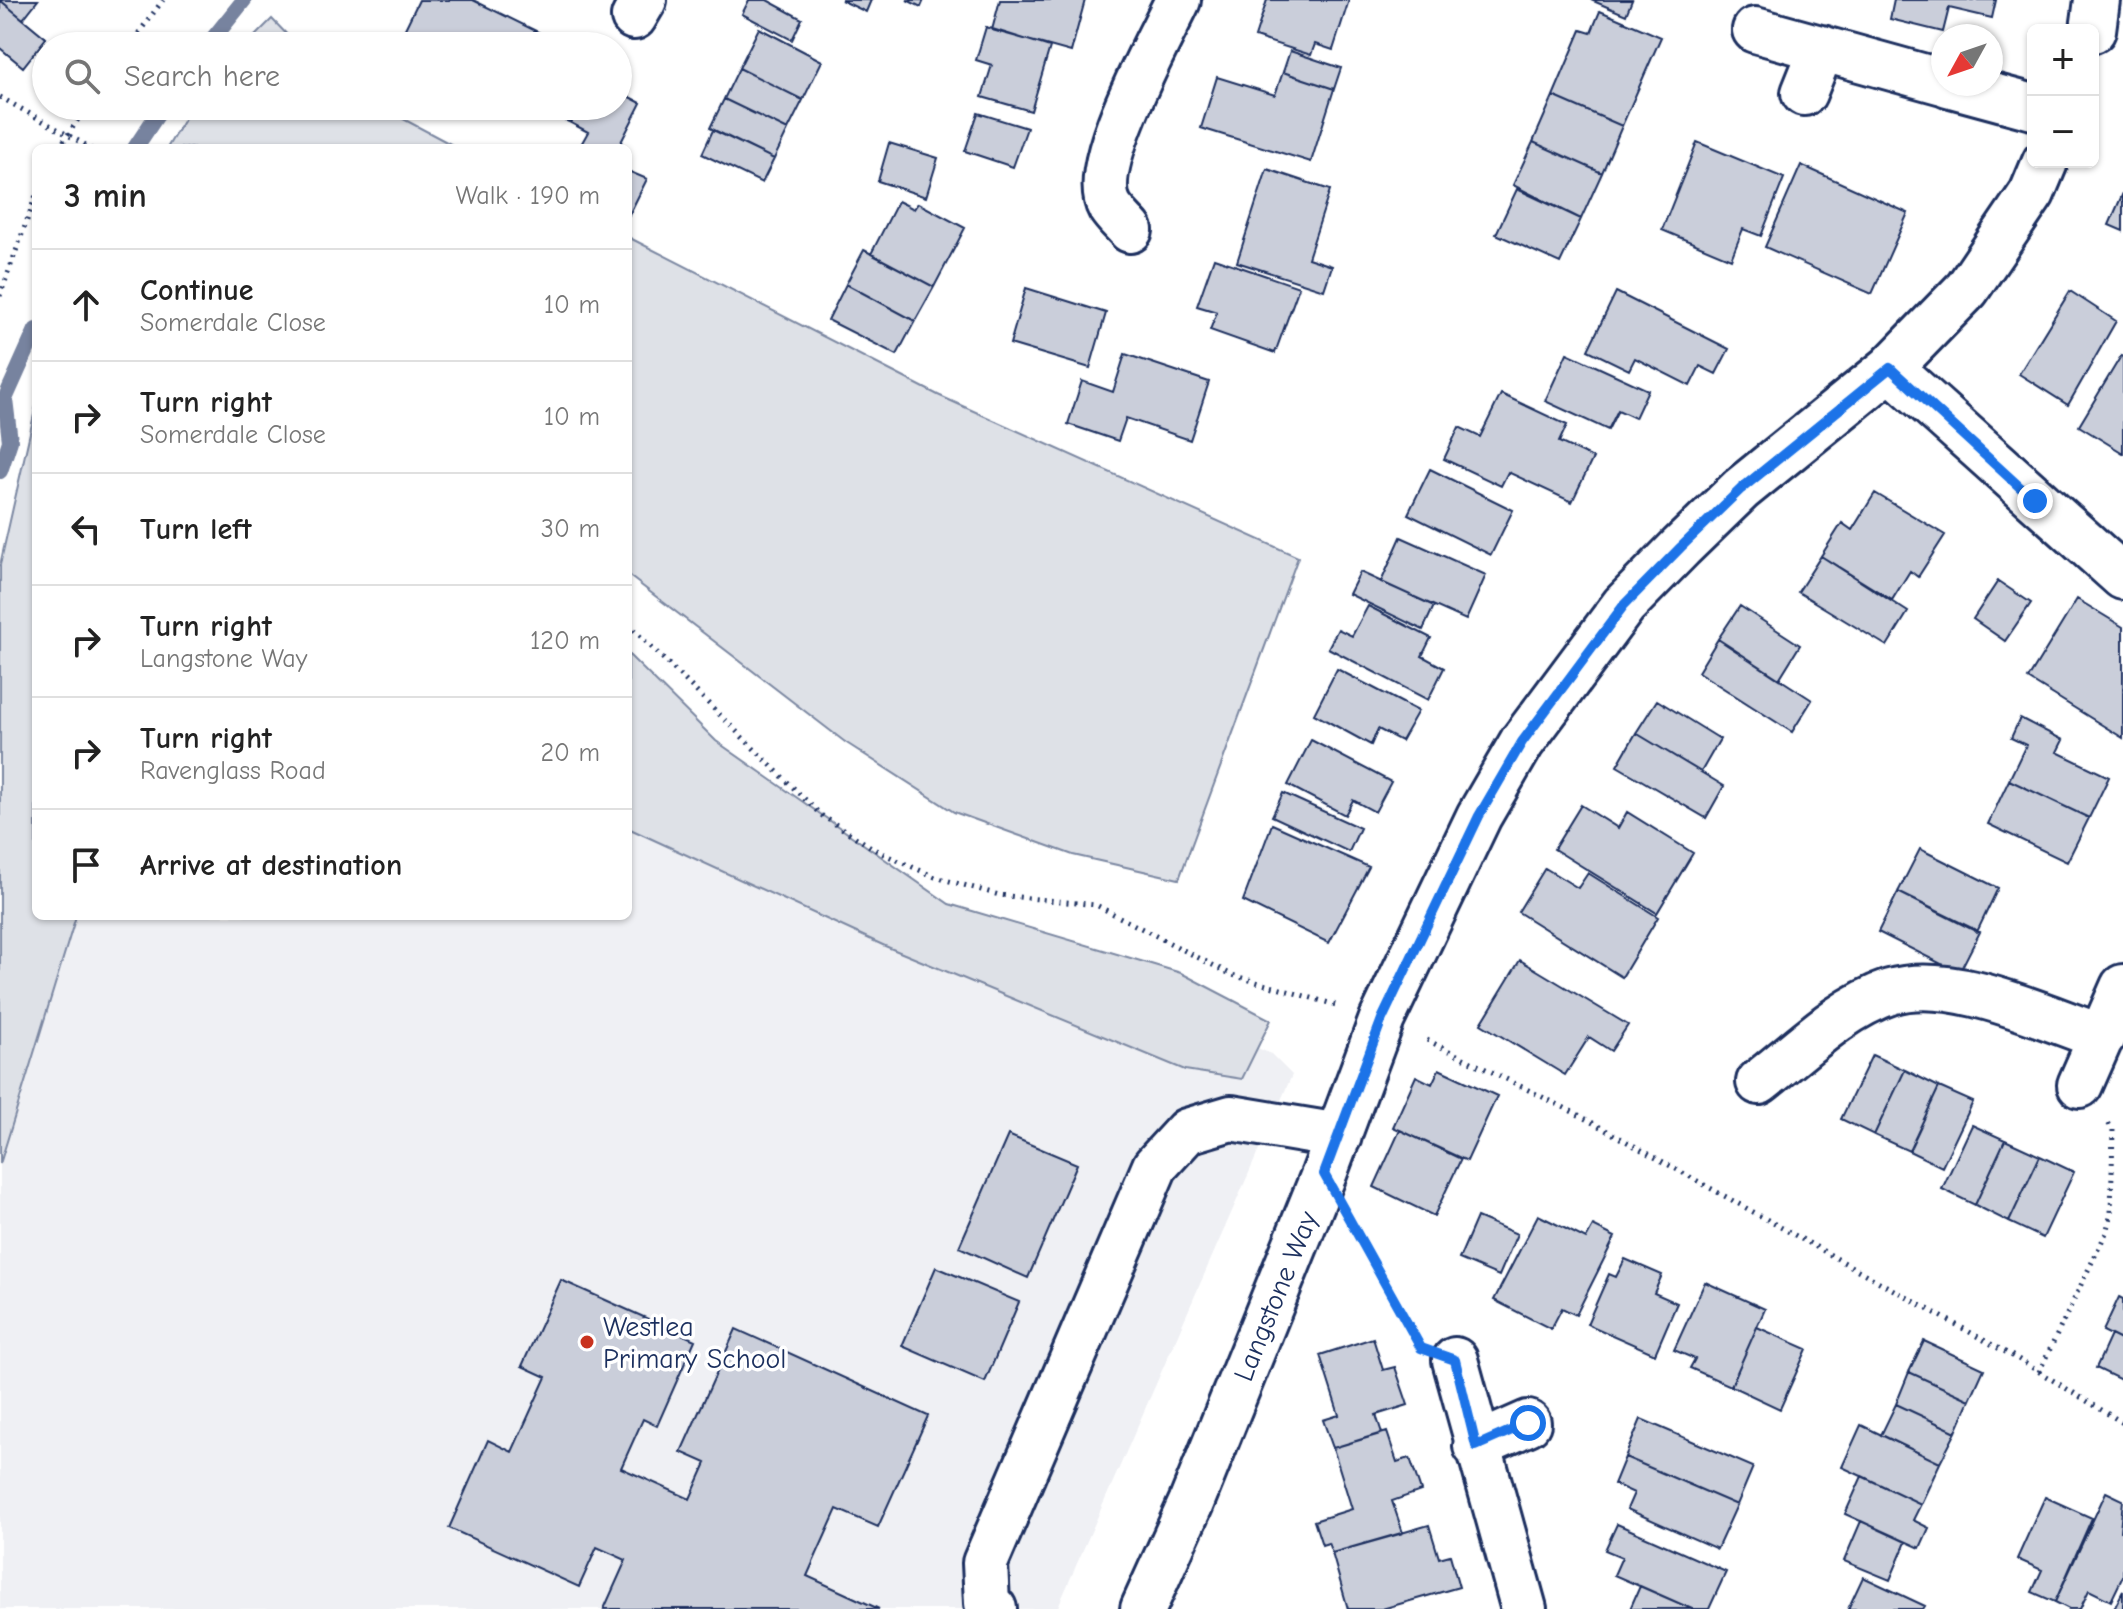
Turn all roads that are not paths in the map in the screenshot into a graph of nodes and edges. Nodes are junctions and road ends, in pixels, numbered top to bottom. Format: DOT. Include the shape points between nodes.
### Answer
graph roads {
  1 [pos="1178,0"];
  2 [pos="2097,0"];
  3 [pos="2094,24"];
  4 [pos="1755,30"];
  5 [pos="1822,48"];
  6 [pos="1931,79"];
  7 [pos="1804,93"];
  8 [pos="1993,96"];
  9 [pos="2027,105"];
  10 [pos="2042,168"];
  11 [pos="1130,230"];
  12 [pos="1890,368"];
  13 [pos="2123,577"];
  14 [pos="2123,987"];
  15 [pos="2102,1037"];
  16 [pos="1759,1082"];
  17 [pos="2080,1085"];
  18 [pos="1332,1155"];
  19 [pos="1455,1360"];
  20 [pos="1528,1423"];
  21 [pos="1476,1446"];
  22 [pos="994,1609"];
  23 [pos="1143,1609"];
  24 [pos="1524,1609"];
  1 -- 11 [label="street" via="1114,136 1107,165 1108,205"];
  2 -- 3 [label="street"];
  4 -- 5 [label="street"];
  5 -- 6 [label="street"];
  5 -- 7 [label="street"];
  8 -- 9 [label="street"];
  10 -- 12 [label="street, Langstone Way" via="2032,193 1967,289"];
  12 -- 13 [label="street"];
  12 -- 18 [label="street, Langstone Way" via="1741,489 1624,605 1522,742 1479,816 1382,1019"];
  14 -- 15 [label="street"];
  15 -- 16 [label="street" via="1965,992 1925,987 1890,992 1865,1003"];
  15 -- 17 [label="street"];
  18 -- 22 [label="street" via="1231,1118 1187,1131 1155,1166 985,1563 987,1603"];
  18 -- 23 [label="street, Langstone Way"];
  19 -- 21 [label="street"];
  20 -- 21 [label="street"];
  21 -- 24 [label="street"];
}
